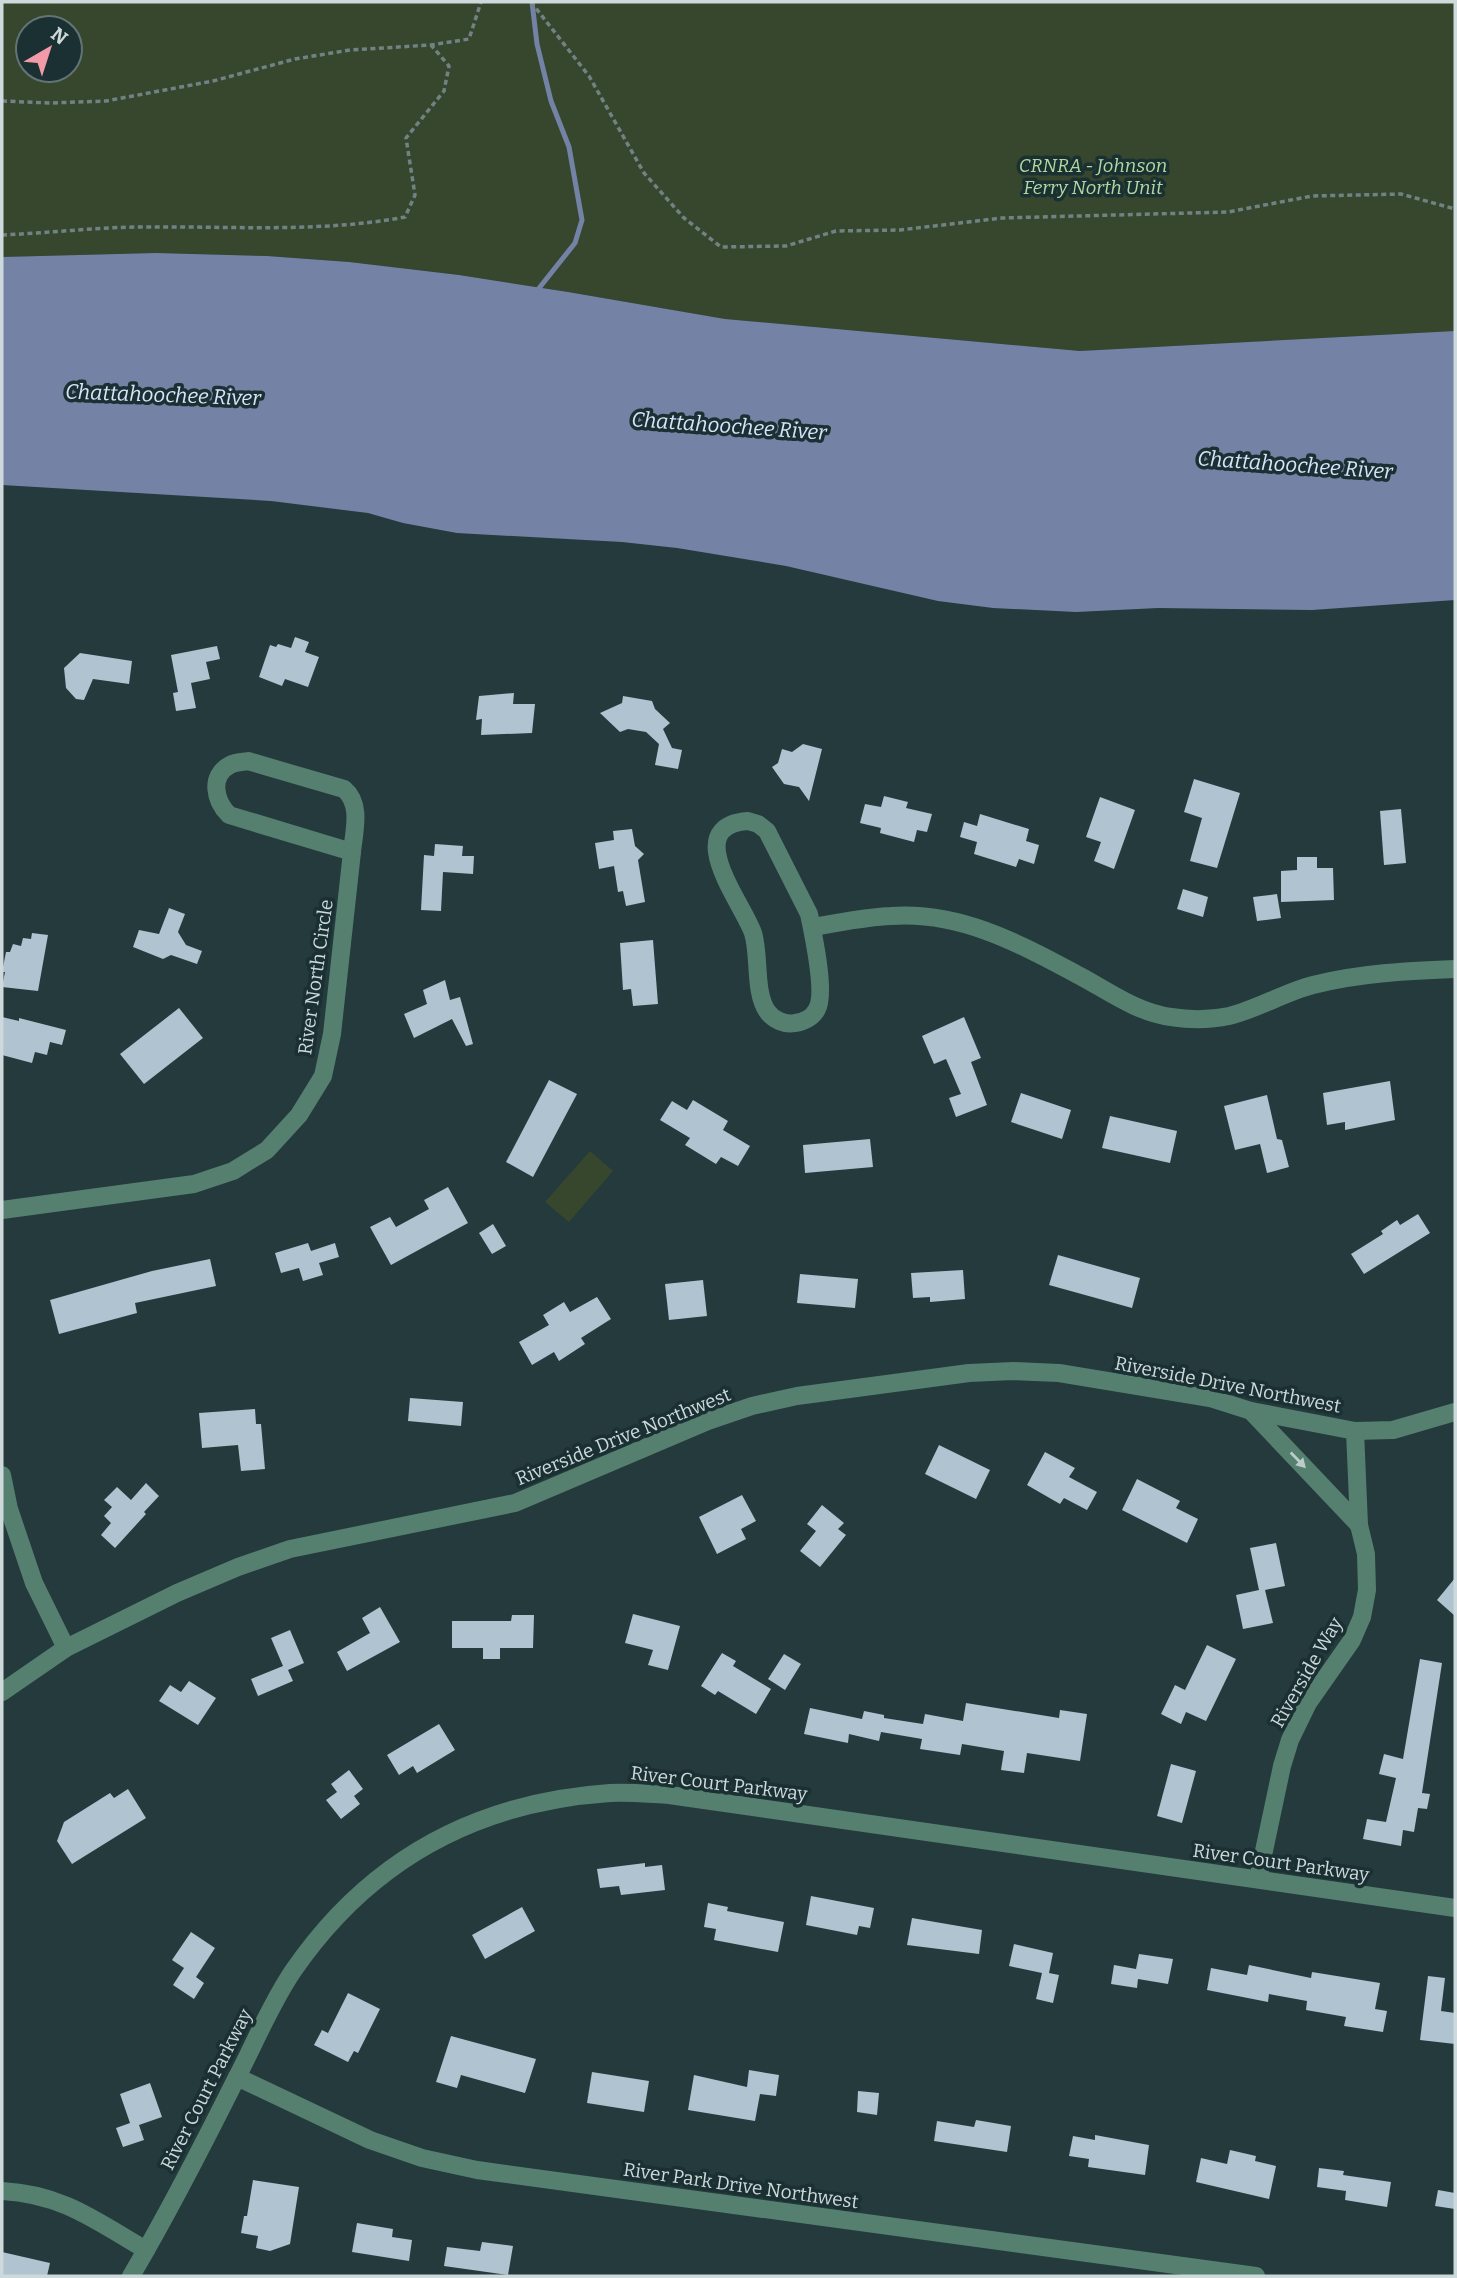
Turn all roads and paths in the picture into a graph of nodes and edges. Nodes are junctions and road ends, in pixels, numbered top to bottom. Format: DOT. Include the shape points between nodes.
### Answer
graph roads {
  1 [pos="481,2"];
  2 [pos="531,2"];
  3 [pos="431,45"];
  4 [pos="2,101"];
  5 [pos="1455,209"];
  6 [pos="2,236"];
  7 [pos="352,852"];
  8 [pos="812,928"];
  9 [pos="1455,969"];
  10 [pos="2,1210"];
  11 [pos="1251,1410"];
  12 [pos="1455,1412"];
  13 [pos="1355,1432"];
  14 [pos="2,1475"];
  15 [pos="1359,1525"];
  16 [pos="66,1648"];
  17 [pos="2,1692"];
  18 [pos="1258,1879"];
  19 [pos="1455,1908"];
  20 [pos="237,2077"];
  21 [pos="2,2191"];
  22 [pos="146,2250"];
  23 [pos="131,2276"];
  24 [pos="1256,2276"];
  1 -- 3 [label="path" via="469,39"];
  2 -- 5 [label="path" via="589,76 644,173 684,218 721,247 786,246 836,231 901,230 1002,218 1228,212 1312,196 1401,194"];
  3 -- 4 [label="path" via="295,59 213,82 106,101"];
  3 -- 6 [label="path" via="449,66 443,91 406,138 415,195 405,217 372,223 142,227"];
  7 -- 7 [label="street, River North Circle" via="229,815 216,798 219,777 230,765 248,761 344,789 356,806"];
  7 -- 10 [label="street, River North Circle" via="332,1034 323,1076 299,1115 267,1150 233,1171 194,1184"];
  8 -- 8 [label="street" via="767,831 748,821 725,828 716,842 716,858 753,933 763,1002 780,1022 807,1020 817,1009 821,991"];
  8 -- 9 [label="street" via="894,915 962,922 1013,941 1142,1009 1192,1020 1228,1016 1312,985 1369,974"];
  11 -- 13 [label="street, Riverside Drive Northwest"];
  11 -- 15 [label="street, one-way"];
  11 -- 16 [label="street, Riverside Drive Northwest" via="1210,1398 1059,1373 1013,1371 797,1396 708,1421 515,1503 290,1549 238,1567"];
  12 -- 13 [label="street, Riverside Drive Northwest" via="1393,1430"];
  13 -- 15 [label="street, Riverside Way"];
  14 -- 16 [label="street" via="34,1583"];
  15 -- 18 [label="street, Riverside Way" via="1366,1554 1362,1617 1290,1740"];
  16 -- 17 [label="street, Riverside Drive Northwest"];
  18 -- 19 [label="street, River Court Parkway"];
  18 -- 20 [label="street, River Court Parkway" via="669,1795 612,1793 550,1800 502,1812 450,1833 407,1856 362,1890 292,1972"];
  20 -- 22 [label="street, River Court Parkway"];
  20 -- 24 [label="street, River Park Drive Northwest" via="370,2140 477,2171"];
  21 -- 22 [label="street" via="56,2200"];
  22 -- 23 [label="street, River Court Parkway"];
}
